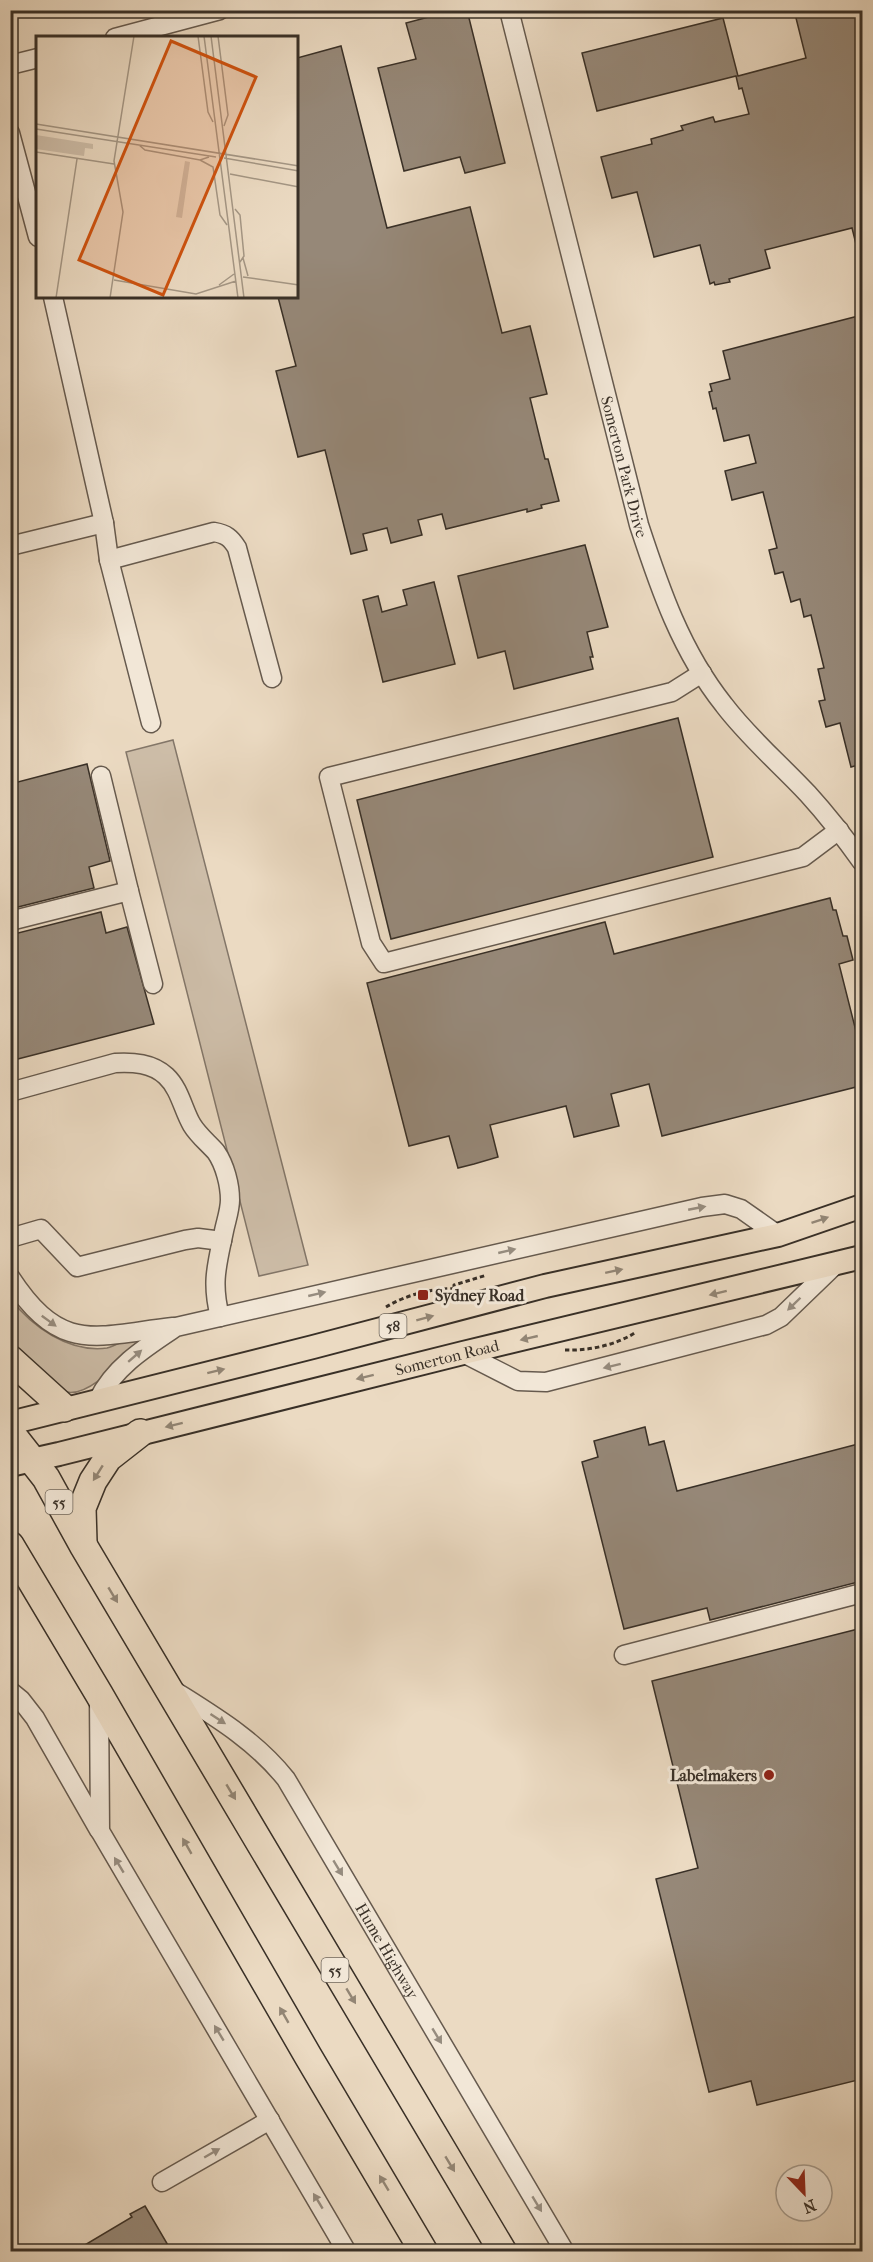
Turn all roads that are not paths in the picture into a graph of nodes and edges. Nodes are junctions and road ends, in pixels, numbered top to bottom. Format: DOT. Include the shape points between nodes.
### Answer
graph roads {
  1 [pos="220,10"];
  2 [pos="509,10"];
  3 [pos="173,16"];
  4 [pos="120,36"];
  5 [pos="36,58"];
  6 [pos="10,65"];
  7 [pos="10,133"];
  8 [pos="15,171"];
  9 [pos="36,231"];
  10 [pos="53,298"];
  11 [pos="104,523"];
  12 [pos="10,546"];
  13 [pos="109,560"];
  14 [pos="702,673"];
  15 [pos="272,678"];
  16 [pos="151,723"];
  17 [pos="101,776"];
  18 [pos="839,830"];
  19 [pos="862,862"];
  20 [pos="129,891"];
  21 [pos="10,921"];
  22 [pos="153,984"];
  23 [pos="10,1092"];
  24 [pos="860,1205"];
  25 [pos="778,1235"];
  26 [pos="10,1238"];
  27 [pos="222,1241"];
  28 [pos="862,1257"];
  29 [pos="836,1264"];
  30 [pos="10,1277"];
  31 [pos="220,1317"];
  32 [pos="176,1327"];
  33 [pos="463,1353"];
  34 [pos="10,1359"];
  35 [pos="98,1400"];
  36 [pos="64,1408"];
  37 [pos="10,1423"];
  38 [pos="10,1432"];
  39 [pos="140,1433"];
  40 [pos="22,1463"];
  41 [pos="10,1545"];
  42 [pos="83,1545"];
  43 [pos="18,1569"];
  44 [pos="862,1593"];
  45 [pos="624,1654"];
  46 [pos="169,1687"];
  47 [pos="10,1690"];
  48 [pos="99,1694"];
  49 [pos="99,1832"];
  50 [pos="270,2120"];
  51 [pos="162,2182"];
  52 [pos="347,2252"];
  53 [pos="424,2252"];
  54 [pos="503,2252"];
  55 [pos="565,2252"];
  1 -- 3 [label="street"];
  2 -- 14 [label="street, Somerton Park Drive" via="639,525 677,631"];
  3 -- 4 [label="street"];
  5 -- 6 [label="street"];
  7 -- 8 [label="street"];
  8 -- 9 [label="street"];
  10 -- 11 [label="street"];
  11 -- 12 [label="street"];
  11 -- 13 [label="street"];
  13 -- 15 [label="street" via="214,532 232,539"];
  13 -- 16 [label="street"];
  14 -- 18 [label="street, Somerton Park Drive" via="753,739"];
  14 -- 18 [label="street" via="672,692 329,777 371,943 384,963 803,857"];
  17 -- 20 [label="street"];
  18 -- 19 [label="street, Somerton Park Drive"];
  20 -- 21 [label="street"];
  20 -- 22 [label="street"];
  23 -- 27 [label="street" via="115,1063 151,1066 167,1077 193,1128 223,1165 230,1201"];
  25 -- 24 [label="main road, 58, one-way"];
  31 -- 25 [label="street, one-way" via="702,1206 725,1204 741,1209"];
  35 -- 25 [label="main road, 58, one-way" via="544,1286"];
  26 -- 27 [label="street" via="41,1228 77,1267 185,1240"];
  27 -- 31 [label="street" via="214,1286"];
  28 -- 29 [label="main road, Somerton Road"];
  29 -- 33 [label="main road, Somerton Road, one-way"];
  29 -- 33 [label="street, one-way" via="782,1317 766,1325 556,1380 518,1381"];
  30 -- 32 [label="street, one-way" via="37,1312 71,1333 107,1337"];
  31 -- 32 [label="street"];
  35 -- 32 [label="street, one-way" via="112,1376"];
  33 -- 39 [label="main road, Somerton Road, one-way"];
  34 -- 36 [label="highway"];
  35 -- 36 [label="main road, 58"];
  36 -- 37 [label="main road, 58"];
  38 -- 40 [label="highway, Hume Highway / 55"];
  39 -- 40 [label="main road, Somerton Road"];
  39 -- 42 [label="highway, one-way" via="108,1458 93,1481 82,1508"];
  40 -- 42 [label="highway, Hume Highway / 55" via="46,1478"];
  41 -- 43 [label="highway"];
  42 -- 46 [label="highway, Hume Highway / 55, one-way"];
  43 -- 48 [label="highway"];
  44 -- 45 [label="street"];
  46 -- 54 [label="highway, Hume Highway / 55, one-way"];
  46 -- 55 [label="street, Hume Highway, one-way" via="242,1735 286,1779"];
  47 -- 49 [label="street" via="35,1718"];
  48 -- 49 [label="street"];
  53 -- 48 [label="highway, one-way"];
  50 -- 49 [label="street, one-way"];
  51 -- 50 [label="street, one-way"];
  52 -- 50 [label="street, one-way"];
}
